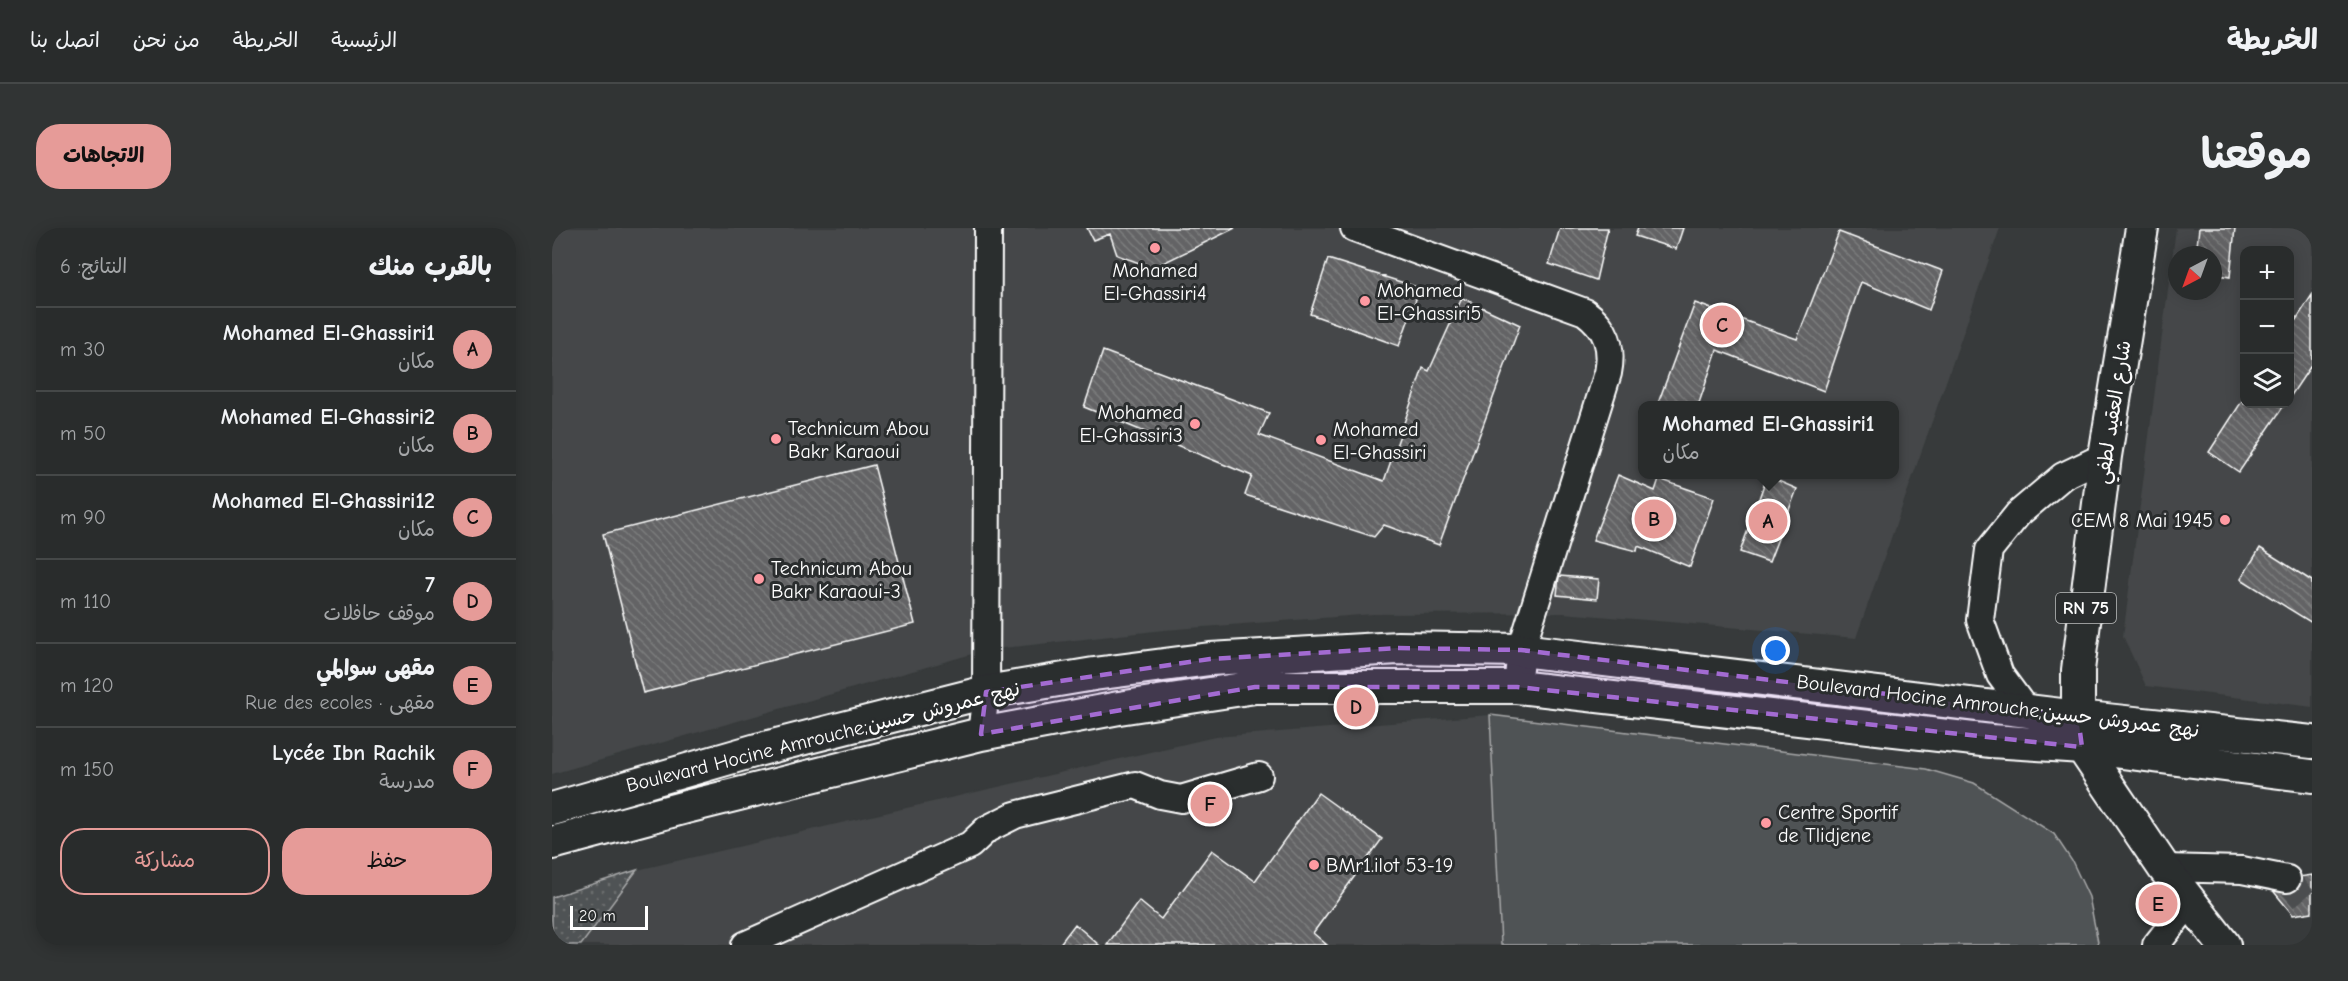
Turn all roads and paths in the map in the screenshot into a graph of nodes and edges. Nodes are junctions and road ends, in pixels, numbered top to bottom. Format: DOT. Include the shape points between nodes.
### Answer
graph roads {
  1 [pos="988,228"];
  2 [pos="1354,228"];
  3 [pos="2142,228"];
  4 [pos="2105,456"];
  5 [pos="1521,650"];
  6 [pos="1516,687"];
  7 [pos="986,692"];
  8 [pos="2025,710"];
  9 [pos="2080,732"];
  10 [pos="981,734"];
  11 [pos="2312,742"];
  12 [pos="1258,776"];
  13 [pos="2312,776"];
  14 [pos="552,808"];
  15 [pos="552,843"];
  16 [pos="2164,868"];
  17 [pos="2287,879"];
  18 [pos="2190,902"];
  19 [pos="745,945"];
  20 [pos="2156,945"];
  21 [pos="2224,945"];
  1 -- 7 [label="street"];
  2 -- 5 [label="street" via="1585,312 1605,332 1610,345 1608,373"];
  3 -- 4 [label="main road, شارع العقيد لطفي / RN 75"];
  4 -- 8 [label="street" via="2063,476 2018,514 1989,550 1980,620 2000,675"];
  4 -- 9 [label="main road, شارع العقيد لطفي / RN 75" via="2078,670"];
  5 -- 6 [label="street"];
  5 -- 7 [label="main road, Boulevard Hocine Amrouche;نهج عمروش حسين" via="1398,648 1210,659"];
  5 -- 8 [label="main road, Boulevard Hocine Amrouche;نهج عمروش حسين"];
  6 -- 9 [label="main road, Boulevard Hocine Amrouche;نهج عمروش حسين" via="1991,741"];
  6 -- 10 [label="main road, Boulevard Hocine Amrouche;نهج عمروش حسين" via="1255,687"];
  7 -- 10 [label="street"];
  7 -- 14 [label="main road, Boulevard Hocine Amrouche;نهج عمروش حسين" via="757,750"];
  8 -- 9 [label="main road, Boulevard Hocine Amrouche;نهج عمروش حسين"];
  9 -- 11 [label="main road, Boulevard Hocine Amrouche;نهج عمروش حسين"];
  9 -- 13 [label="main road, Boulevard Hocine Amrouche;نهج عمروش حسين"];
  9 -- 16 [label="main road"];
  10 -- 15 [label="main road, Boulevard Hocine Amrouche;نهج عمروش حسين"];
  12 -- 19 [label="street" via="1181,799 1135,785 1015,815 987,829 970,845"];
  16 -- 17 [label="street" via="2242,870"];
  16 -- 18 [label="main road"];
  18 -- 20 [label="street"];
  18 -- 21 [label="main road"];
}
